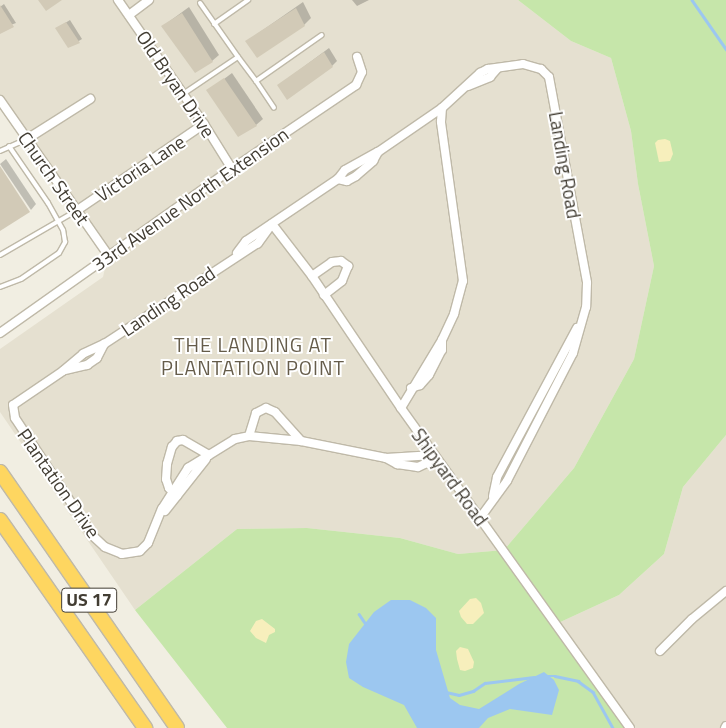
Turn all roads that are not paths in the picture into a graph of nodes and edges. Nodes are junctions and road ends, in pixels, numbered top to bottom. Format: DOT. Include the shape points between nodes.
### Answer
graph roads {
  1 [pos="118,0"];
  2 [pos="149,0"];
  3 [pos="248,0"];
  4 [pos="200,4"];
  5 [pos="128,15"];
  6 [pos="214,24"];
  7 [pos="322,35"];
  8 [pos="238,57"];
  9 [pos="357,57"];
  10 [pos="256,81"];
  11 [pos="183,94"];
  12 [pos="0,100"];
  13 [pos="90,100"];
  14 [pos="274,108"];
  15 [pos="442,108"];
  16 [pos="204,124"];
  17 [pos="27,139"];
  18 [pos="9,146"];
  19 [pos="0,150"];
  20 [pos="232,169"];
  21 [pos="76,211"];
  22 [pos="58,222"];
  23 [pos="272,224"];
  24 [pos="108,255"];
  25 [pos="0,256"];
  26 [pos="312,276"];
  27 [pos="0,287"];
  28 [pos="324,295"];
  29 [pos="586,308"];
  30 [pos="0,333"];
  31 [pos="14,405"];
  32 [pos="401,408"];
  33 [pos="528,420"];
  34 [pos="536,425"];
  35 [pos="249,436"];
  36 [pos="301,441"];
  37 [pos="434,454"];
  38 [pos="208,455"];
  39 [pos="0,472"];
  40 [pos="175,493"];
  41 [pos="493,498"];
  42 [pos="480,518"];
  43 [pos="0,520"];
  44 [pos="726,591"];
  45 [pos="660,651"];
  46 [pos="145,728"];
  47 [pos="177,728"];
  48 [pos="630,728"];
  1 -- 5 [label="street, Old Bryan Drive"];
  2 -- 5 [label="street"];
  3 -- 6 [label="lane"];
  4 -- 6 [label="lane"];
  5 -- 11 [label="street, Old Bryan Drive"];
  6 -- 8 [label="lane"];
  7 -- 10 [label="lane"];
  8 -- 10 [label="lane"];
  8 -- 11 [label="lane"];
  9 -- 20 [label="street, 33rd Avenue North Extension" via="362,72 356,85"];
  10 -- 14 [label="lane"];
  11 -- 16 [label="street, Old Bryan Drive"];
  12 -- 17 [label="street, Church Street"];
  13 -- 17 [label="street"];
  15 -- 23 [label="street, Landing Road" via="378,152 345,170 338,179"];
  15 -- 29 [label="street, Landing Road" via="468,86 490,78 498,69 524,64 541,69 549,77 587,283"];
  15 -- 32 [label="street" via="441,122 462,281 454,314 442,340"];
  16 -- 20 [label="street, Old Bryan Drive"];
  16 -- 21 [label="street, Victoria Lane"];
  17 -- 18 [label="lane"];
  17 -- 21 [label="street, Church Street"];
  18 -- 19 [label="lane"];
  18 -- 22 [label="lane"];
  20 -- 24 [label="street, 33rd Avenue North Extension"];
  21 -- 22 [label="lane"];
  21 -- 24 [label="street, Church Street"];
  22 -- 25 [label="lane"];
  22 -- 27 [label="lane" via="65,242 58,253 21,279"];
  23 -- 26 [label="street, Shipyard Road"];
  23 -- 31 [label="street, Landing Road" via="246,241 232,258 104,344 83,354"];
  24 -- 30 [label="street, 33rd Avenue North Extension"];
  26 -- 28 [label="street, Shipyard Road"];
  26 -- 28 [label="street" via="332,262 341,261 348,266 342,281"];
  28 -- 32 [label="street, Shipyard Road"];
  29 -- 33 [label="street, Landing Road"];
  29 -- 34 [label="street, Landing Road" via="573,353"];
  31 -- 40 [label="street, Plantation Drive" via="14,418 93,536 106,547 122,554 140,550 148,543 157,520"];
  32 -- 37 [label="street, Shipyard Road"];
  33 -- 34 [label="street"];
  33 -- 41 [label="street, Landing Road" via="497,477"];
  34 -- 41 [label="street, Landing Road" via="507,481"];
  35 -- 36 [label="street, Plantation Drive"];
  35 -- 36 [label="street" via="256,413 266,408 275,412"];
  35 -- 38 [label="street, Plantation Drive" via="235,439"];
  36 -- 37 [label="street, Plantation Drive" via="386,458"];
  37 -- 42 [label="street, Shipyard Road"];
  38 -- 40 [label="street, Plantation Drive" via="188,468"];
  38 -- 40 [label="street" via="183,440 177,441 167,464 166,479"];
  39 -- 47 [label="highway, US 17"];
  41 -- 42 [label="street, Landing Road"];
  42 -- 48 [label="street, Shipyard Road"];
  43 -- 46 [label="highway, US 17"];
  44 -- 45 [label="street"];
}
